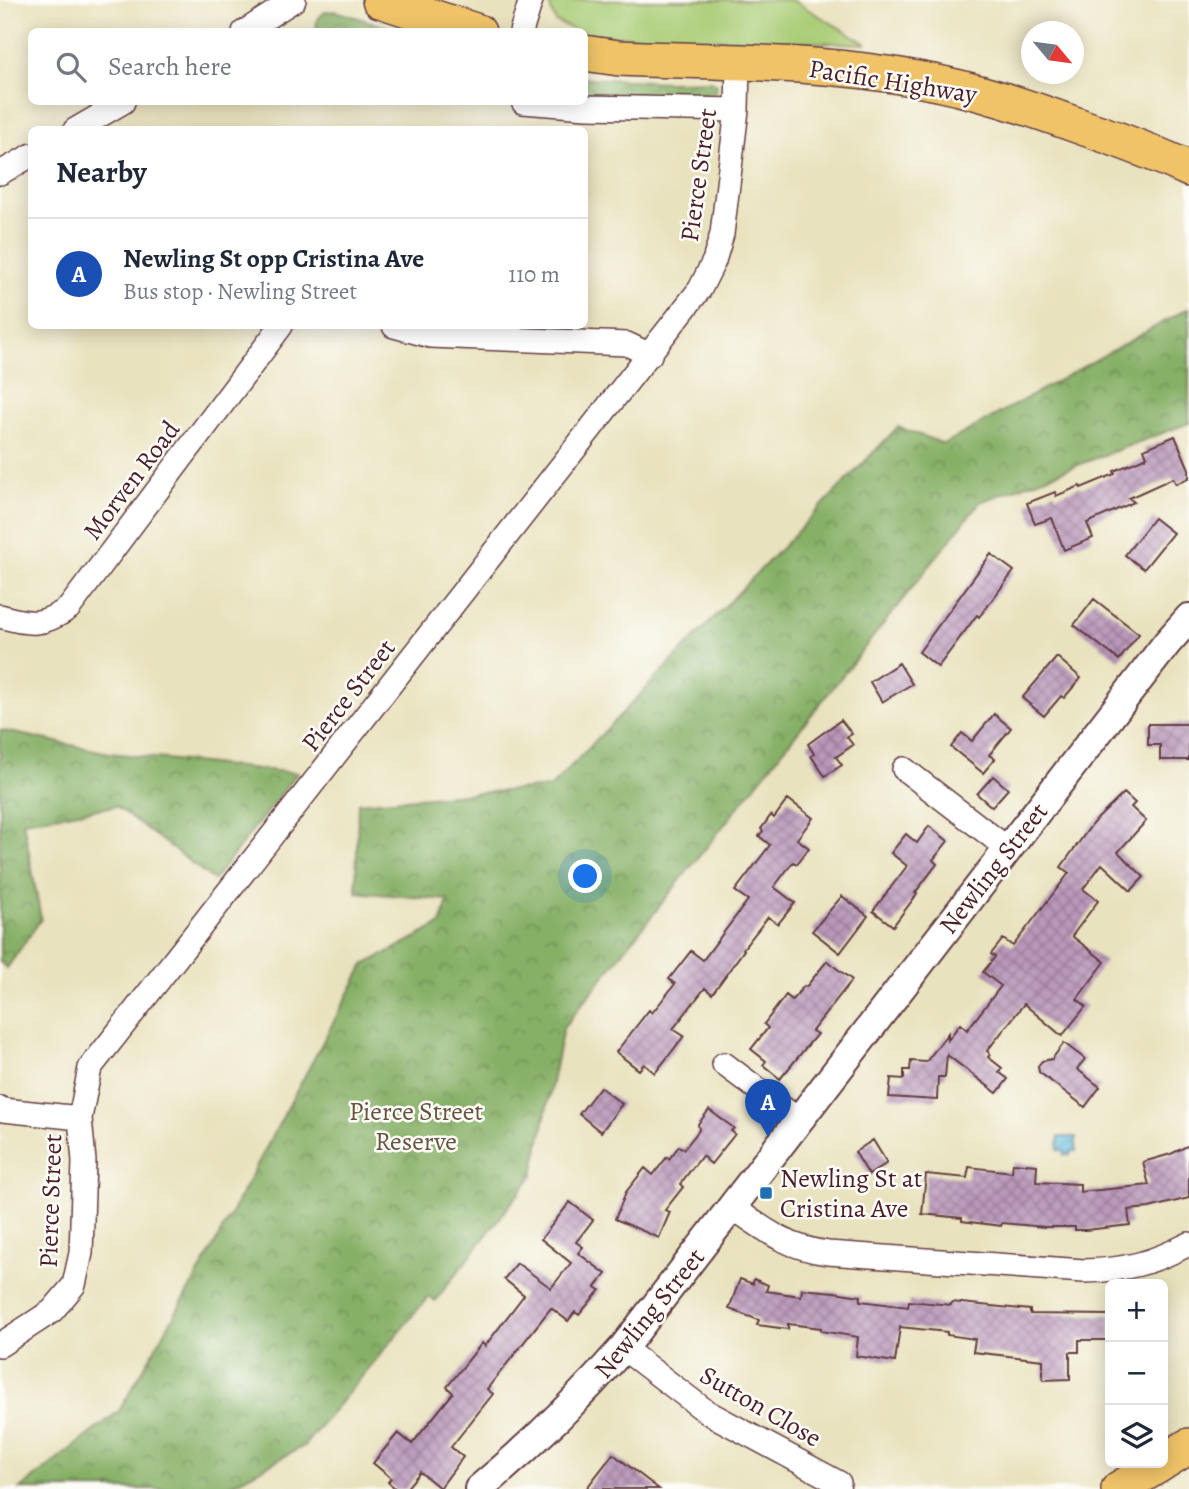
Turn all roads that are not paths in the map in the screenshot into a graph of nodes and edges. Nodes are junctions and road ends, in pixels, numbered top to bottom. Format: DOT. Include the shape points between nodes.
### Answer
graph roads {
  1 [pos="294,0"];
  2 [pos="380,0"];
  3 [pos="531,0"];
  4 [pos="250,28"];
  5 [pos="466,28"];
  6 [pos="522,28"];
  7 [pos="588,54"];
  8 [pos="737,63"];
  9 [pos="118,105"];
  10 [pos="561,105"];
  11 [pos="737,110"];
  12 [pos="82,126"];
  13 [pos="28,157"];
  14 [pos="1189,169"];
  15 [pos="0,173"];
  16 [pos="279,329"];
  17 [pos="404,329"];
  18 [pos="650,355"];
  19 [pos="0,616"];
  20 [pos="1189,618"];
  21 [pos="904,769"];
  22 [pos="1008,849"];
  23 [pos="724,1064"];
  24 [pos="0,1108"];
  25 [pos="80,1118"];
  26 [pos="800,1121"];
  27 [pos="732,1207"];
  28 [pos="1189,1244"];
  29 [pos="0,1345"];
  30 [pos="623,1348"];
  31 [pos="1189,1446"];
  32 [pos="1168,1459"];
  33 [pos="1154,1468"];
  34 [pos="839,1483"];
  35 [pos="479,1489"];
  36 [pos="1119,1489"];
  1 -- 4 [label="street"];
  2 -- 5 [label="main road"];
  3 -- 6 [label="street"];
  7 -- 8 [label="main road, Pacific Highway"];
  8 -- 11 [label="street, Pierce Street"];
  8 -- 14 [label="main road, Pacific Highway" via="834,68 959,87 1027,107"];
  9 -- 12 [label="street"];
  10 -- 11 [label="street"];
  11 -- 18 [label="street, Pierce Street" via="722,234 714,261 700,289"];
  13 -- 15 [label="street"];
  16 -- 19 [label="street, Morven Road" via="69,608 39,624"];
  17 -- 18 [label="street" via="429,336 627,344"];
  18 -- 25 [label="street, Pierce Street" via="90,1068"];
  20 -- 22 [label="street, Newling Street"];
  21 -- 22 [label="street"];
  22 -- 26 [label="street, Newling Street"];
  23 -- 26 [label="street"];
  24 -- 25 [label="street"];
  25 -- 29 [label="street, Pierce Street" via="84,1161 81,1252 75,1285 52,1311"];
  26 -- 27 [label="street, Newling Street"];
  27 -- 28 [label="street" via="784,1242 828,1252 1115,1270 1144,1265"];
  27 -- 30 [label="street, Newling Street"];
  30 -- 34 [label="street, Sutton Close" via="707,1412"];
  30 -- 35 [label="street, Newling Street" via="583,1395"];
  31 -- 32 [label="main road"];
  33 -- 36 [label="main road"];
}
